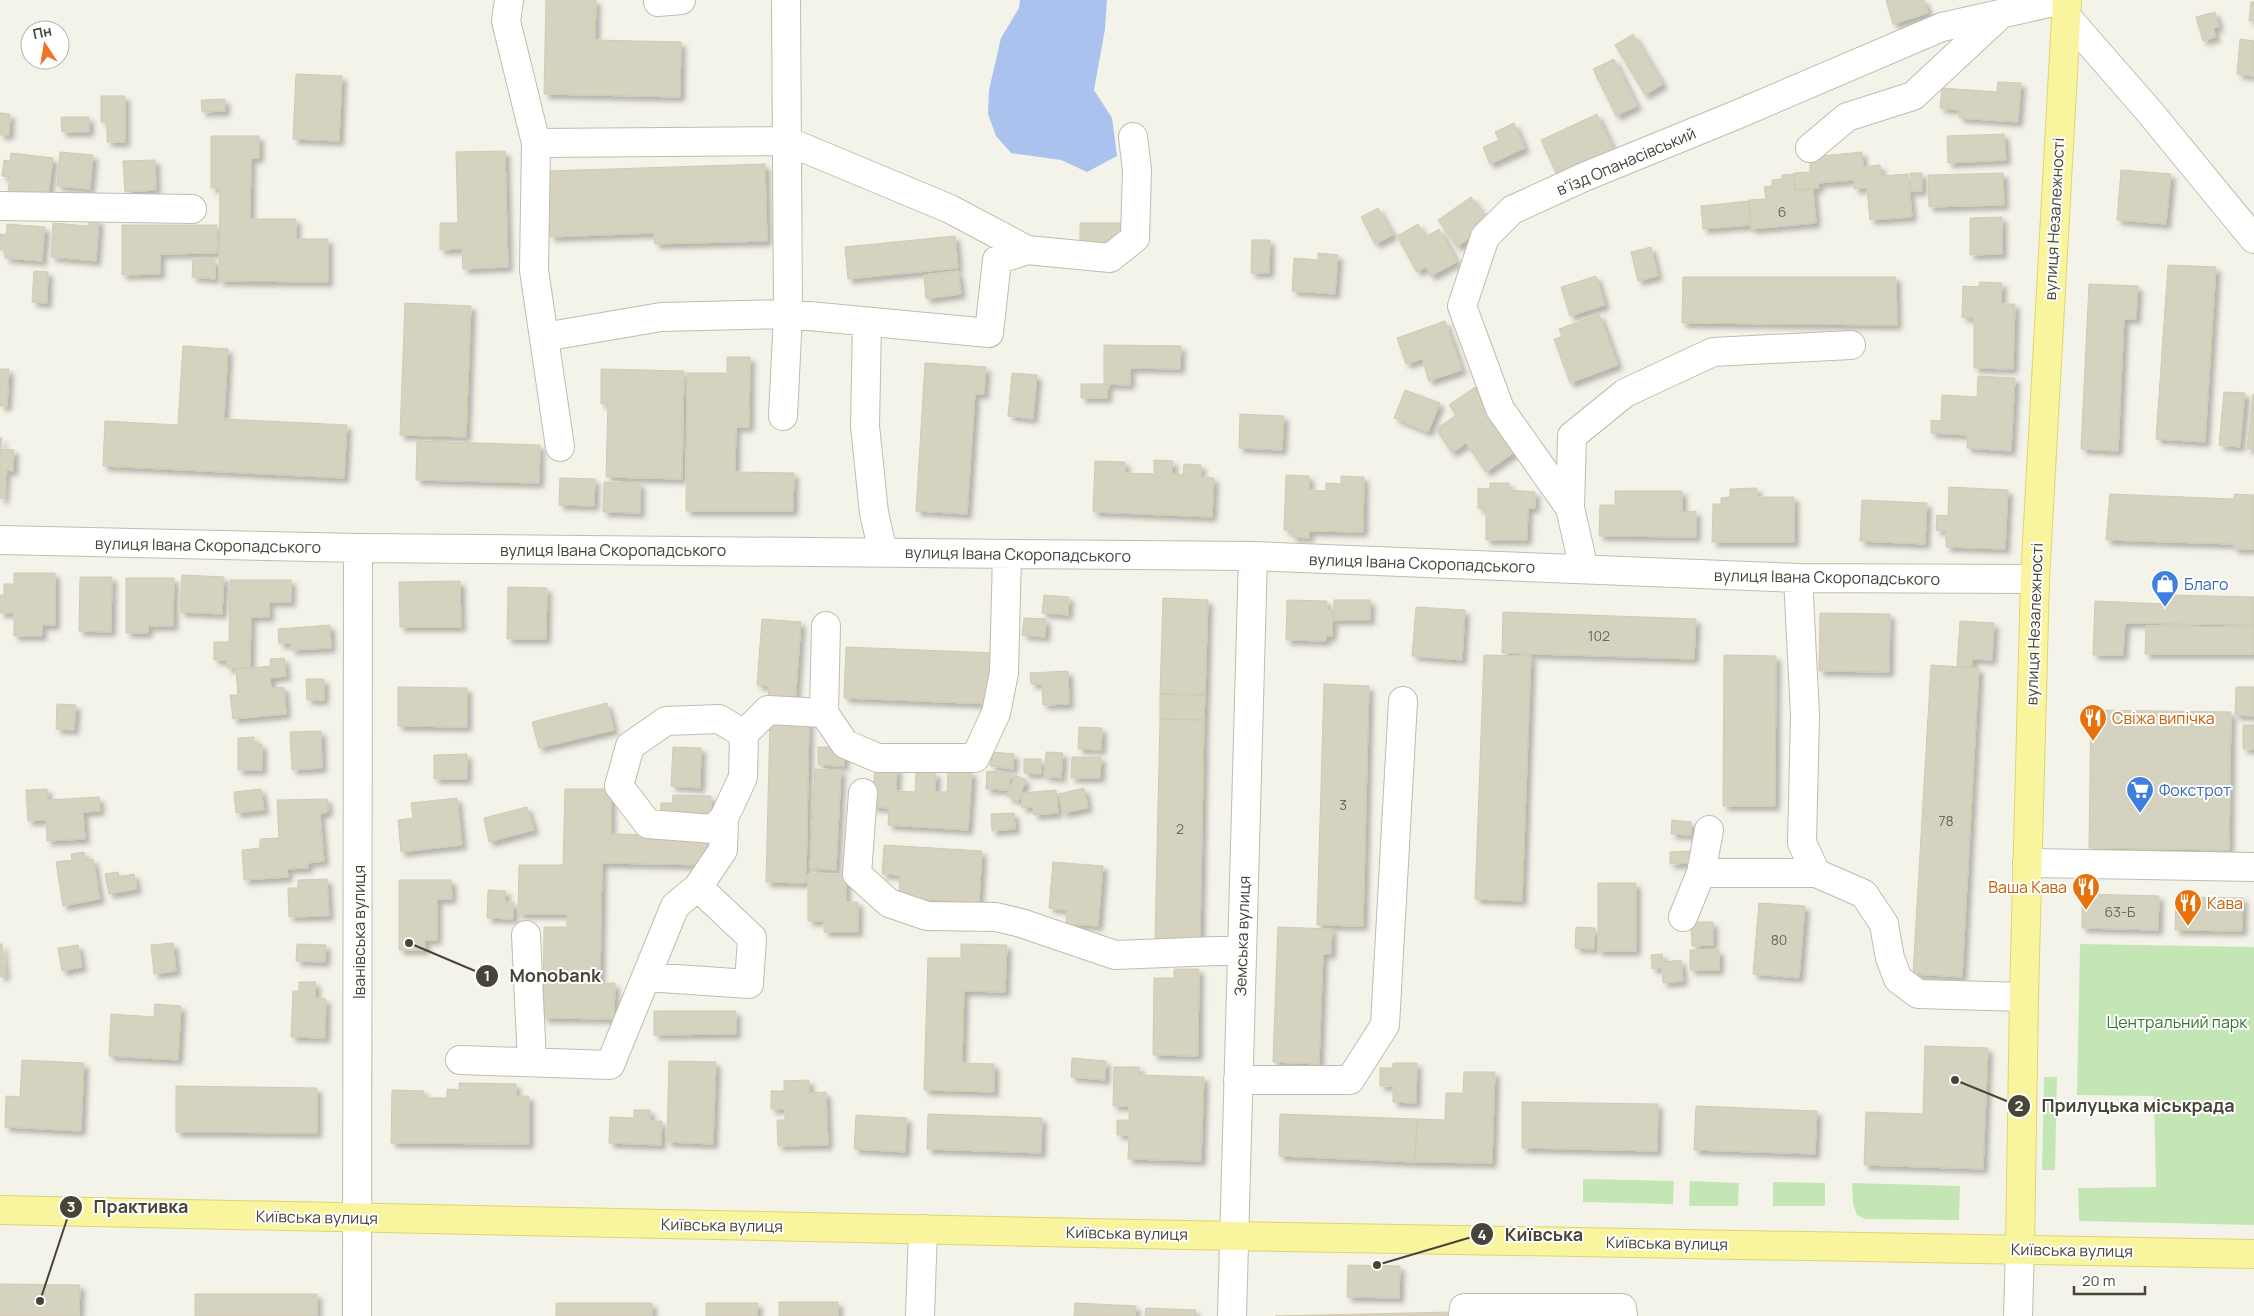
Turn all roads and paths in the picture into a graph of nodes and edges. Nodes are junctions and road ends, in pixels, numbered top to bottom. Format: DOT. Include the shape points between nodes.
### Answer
graph roads {
  1 [pos="509,0"];
  2 [pos="786,0"];
  3 [pos="2065,5"];
  4 [pos="2001,14"];
  5 [pos="1133,137"];
  6 [pos="787,141"];
  7 [pos="536,143"];
  8 [pos="1810,148"];
  9 [pos="0,206"];
  10 [pos="192,209"];
  11 [pos="2254,239"];
  12 [pos="1027,250"];
  13 [pos="788,314"];
  14 [pos="867,323"];
  15 [pos="544,337"];
  16 [pos="1851,344"];
  17 [pos="783,416"];
  18 [pos="560,447"];
  19 [pos="1570,508"];
  20 [pos="0,540"];
  21 [pos="358,548"];
  22 [pos="883,552"];
  23 [pos="1007,554"];
  24 [pos="1252,556"];
  25 [pos="1584,569"];
  26 [pos="1798,578"];
  27 [pos="2035,579"];
  28 [pos="826,626"];
  29 [pos="1403,701"];
  30 [pos="824,713"];
  31 [pos="744,734"];
  32 [pos="863,793"];
  33 [pos="724,818"];
  34 [pos="1710,830"];
  35 [pos="2027,863"];
  36 [pos="2254,867"];
  37 [pos="1701,873"];
  38 [pos="1816,873"];
  39 [pos="698,887"];
  40 [pos="1683,917"];
  41 [pos="526,935"];
  42 [pos="1242,950"];
  43 [pos="646,977"];
  44 [pos="2024,997"];
  45 [pos="460,1060"];
  46 [pos="532,1062"];
  47 [pos="1238,1080"];
  48 [pos="0,1210"];
  49 [pos="359,1218"];
  50 [pos="923,1229"];
  51 [pos="1234,1236"];
  52 [pos="2020,1248"];
  53 [pos="2254,1254"];
  54 [pos="357,1316"];
  55 [pos="920,1316"];
  56 [pos="1232,1316"];
  57 [pos="1463,1316"];
  58 [pos="1623,1316"];
  59 [pos="2018,1316"];
  1 -- 7 [label="street" via="506,21"];
  2 -- 6 [label="street"];
  3 -- 4 [label="street, в'їзд Опанасівський"];
  3 -- 11 [label="street"];
  3 -- 27 [label="main road, вулиця Незалежності"];
  4 -- 8 [label="street" via="1913,96 1847,117"];
  4 -- 19 [label="street, в'їзд Опанасівський" via="1942,27 1584,177 1512,210 1485,236 1462,306 1500,408"];
  5 -- 12 [label="street" via="1137,170 1134,238 1110,258"];
  6 -- 7 [label="street"];
  6 -- 12 [label="street" via="950,209"];
  6 -- 13 [label="street"];
  7 -- 15 [label="street" via="534,270"];
  9 -- 10 [label="street"];
  12 -- 14 [label="street" via="997,260 989,333"];
  13 -- 14 [label="street"];
  13 -- 15 [label="street" via="661,317"];
  13 -- 17 [label="street"];
  14 -- 22 [label="street" via="865,426 874,513"];
  15 -- 18 [label="street"];
  16 -- 19 [label="street" via="1713,352 1625,393 1572,436"];
  19 -- 25 [label="street"];
  20 -- 21 [label="street, вулиця Івана Скоропадського"];
  21 -- 22 [label="street, вулиця Івана Скоропадського"];
  21 -- 49 [label="street, Іванівська вулиця"];
  22 -- 23 [label="street, вулиця Івана Скоропадського"];
  23 -- 24 [label="street, вулиця Івана Скоропадського"];
  23 -- 30 [label="street" via="1004,672 996,713 975,758 878,758 845,744"];
  24 -- 25 [label="street, вулиця Івана Скоропадського"];
  24 -- 42 [label="street, Земська вулиця"];
  25 -- 26 [label="street, вулиця Івана Скоропадського"];
  26 -- 27 [label="street, вулиця Івана Скоропадського"];
  26 -- 38 [label="street" via="1805,715 1802,843"];
  27 -- 35 [label="main road, вулиця Незалежності"];
  28 -- 30 [label="street"];
  29 -- 47 [label="street" via="1385,1026 1350,1080"];
  30 -- 31 [label="street" via="768,710"];
  31 -- 33 [label="street" via="744,777"];
  31 -- 33 [label="street" via="719,719 666,721 630,746 619,786 648,824 713,829"];
  32 -- 42 [label="street" via="858,874 889,903 927,916 996,917 1115,955"];
  33 -- 39 [label="street" via="723,850"];
  34 -- 37 [label="street"];
  35 -- 36 [label="street"];
  35 -- 44 [label="main road, вулиця Незалежності"];
  37 -- 38 [label="street"];
  37 -- 40 [label="street"];
  38 -- 44 [label="street" via="1864,894 1884,924 1890,958 1898,979 1918,994"];
  39 -- 43 [label="street" via="675,906"];
  39 -- 43 [label="street" via="752,938 749,984"];
  41 -- 46 [label="street"];
  42 -- 47 [label="street, Земська вулиця"];
  43 -- 46 [label="street" via="610,1065"];
  44 -- 52 [label="main road, вулиця Незалежності"];
  45 -- 46 [label="street"];
  47 -- 51 [label="street, Земська вулиця"];
  48 -- 49 [label="main road, Київська вулиця"];
  49 -- 50 [label="main road, Київська вулиця"];
  49 -- 54 [label="street, Іванівська вулиця"];
  50 -- 51 [label="main road, Київська вулиця"];
  50 -- 55 [label="street"];
  51 -- 52 [label="main road, Київська вулиця"];
  51 -- 56 [label="street, Земська вулиця"];
  52 -- 53 [label="main road, Київська вулиця"];
  52 -- 59 [label="street"];
  57 -- 58 [label="street" via="1464,1308 1622,1308"];
}
